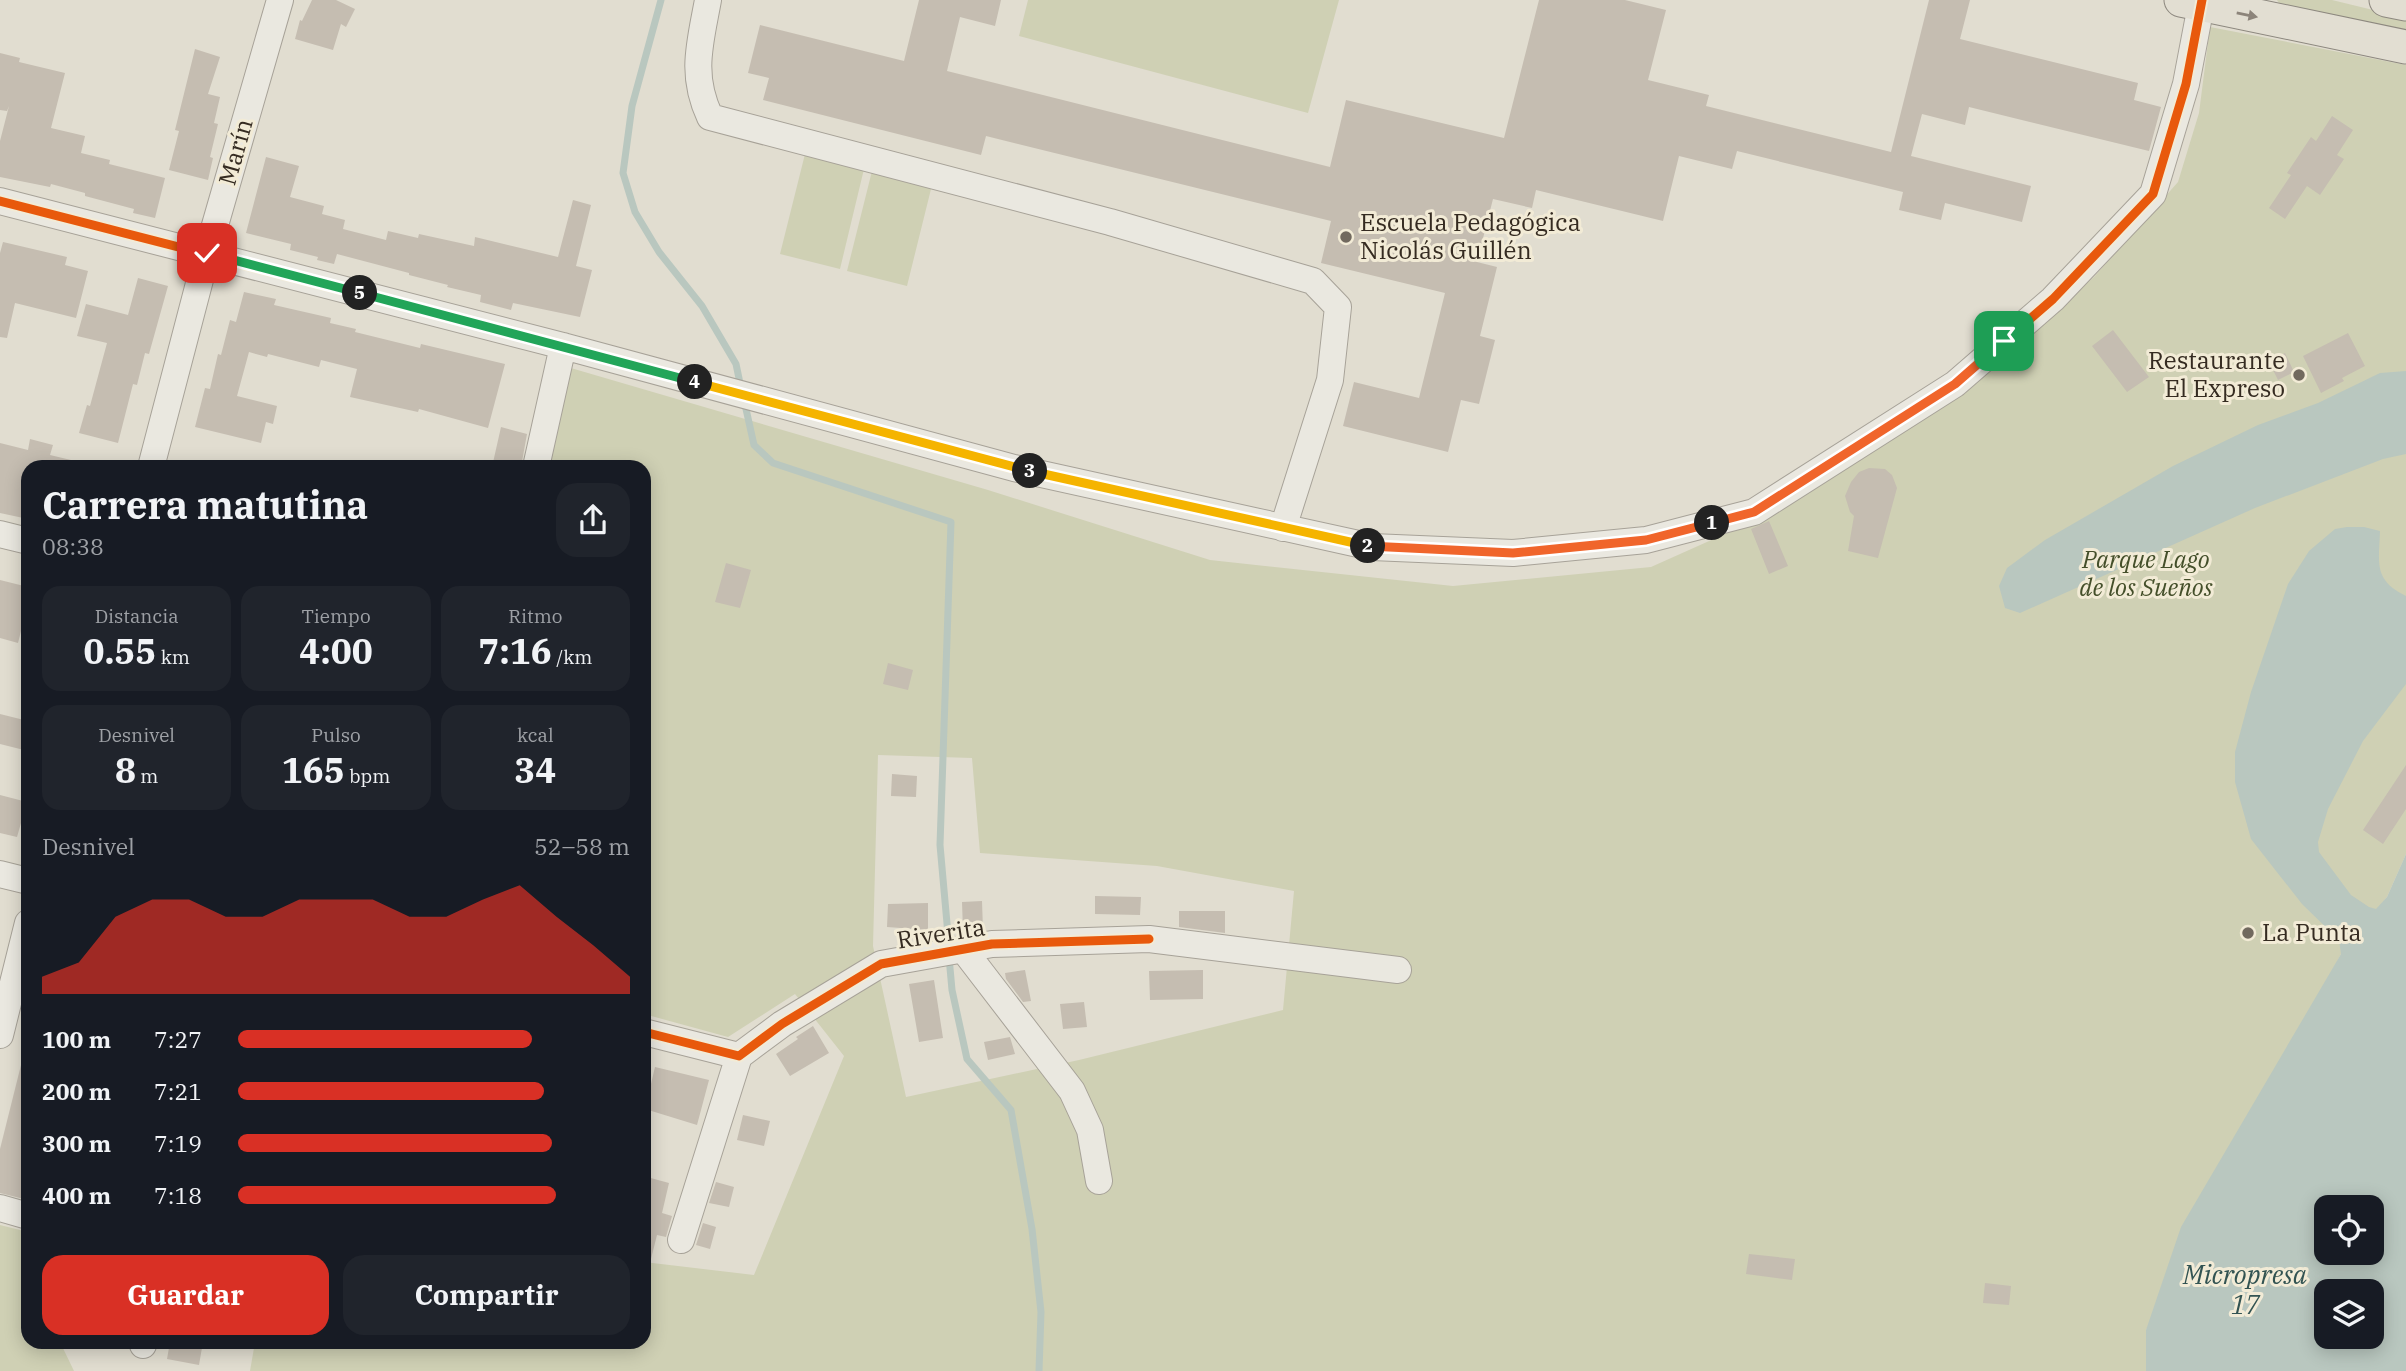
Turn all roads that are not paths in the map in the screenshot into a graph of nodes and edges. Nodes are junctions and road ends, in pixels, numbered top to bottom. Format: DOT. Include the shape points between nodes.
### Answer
graph roads {
  1 [pos="280,0"];
  2 [pos="708,0"];
  3 [pos="2386,0"];
  4 [pos="2194,2"];
  5 [pos="2406,4"];
  6 [pos="2406,47"];
  7 [pos="0,201"];
  8 [pos="207,253"];
  9 [pos="563,346"];
  10 [pos="153,460"];
  11 [pos="538,460"];
  12 [pos="1283,528"];
  13 [pos="0,534"];
  14 [pos="21,539"];
  15 [pos="0,874"];
  16 [pos="21,879"];
  17 [pos="963,949"];
  18 [pos="21,951"];
  19 [pos="1398,970"];
  20 [pos="651,1034"];
  21 [pos="0,1035"];
  22 [pos="739,1056"];
  23 [pos="1099,1181"];
  24 [pos="0,1208"];
  25 [pos="21,1214"];
  26 [pos="681,1240"];
  1 -- 8 [label="street, Marín"];
  2 -- 12 [label="street" via="697,62 701,98 710,117 1110,222 1313,281 1338,307 1330,380"];
  3 -- 5 [label="main road"];
  4 -- 6 [label="main road, one-way"];
  4 -- 12 [label="street" via="2186,84 2153,194 2053,299 1955,384 1754,512 1646,540 1513,553 1372,547"];
  7 -- 8 [label="street"];
  8 -- 9 [label="street"];
  8 -- 10 [label="street, Marín"];
  9 -- 11 [label="street"];
  9 -- 12 [label="street" via="1014,468"];
  13 -- 14 [label="street"];
  15 -- 16 [label="street"];
  17 -- 19 [label="street, Riverita" via="1149,939"];
  17 -- 22 [label="street, Riverita" via="881,964"];
  17 -- 23 [label="street" via="1072,1091 1090,1130"];
  18 -- 21 [label="street"];
  20 -- 22 [label="street"];
  22 -- 26 [label="street"];
  24 -- 25 [label="street"];
}
